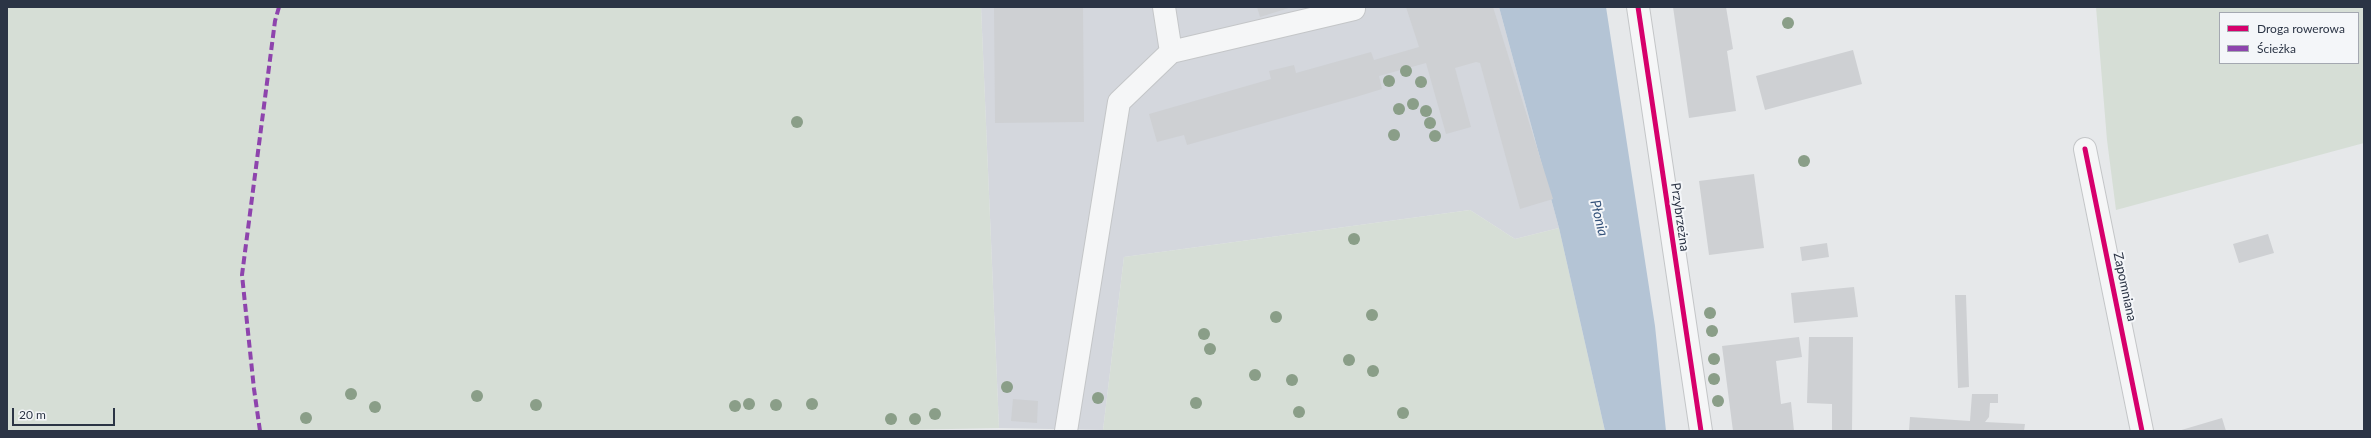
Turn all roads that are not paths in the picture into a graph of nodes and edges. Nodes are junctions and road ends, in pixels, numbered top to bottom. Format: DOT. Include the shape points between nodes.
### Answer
graph roads {
  1 [pos="1164,7"];
  2 [pos="1638,7"];
  3 [pos="1354,9"];
  4 [pos="1171,52"];
  5 [pos="2085,148"];
  6 [pos="1066,431"];
  7 [pos="1701,431"];
  8 [pos="2142,431"];
  1 -- 4 [label="street"];
  2 -- 7 [label="street, Przybrzeżna"];
  3 -- 4 [label="street"];
  4 -- 6 [label="street" via="1119,102"];
  5 -- 8 [label="street, Zapomniana"];
}
